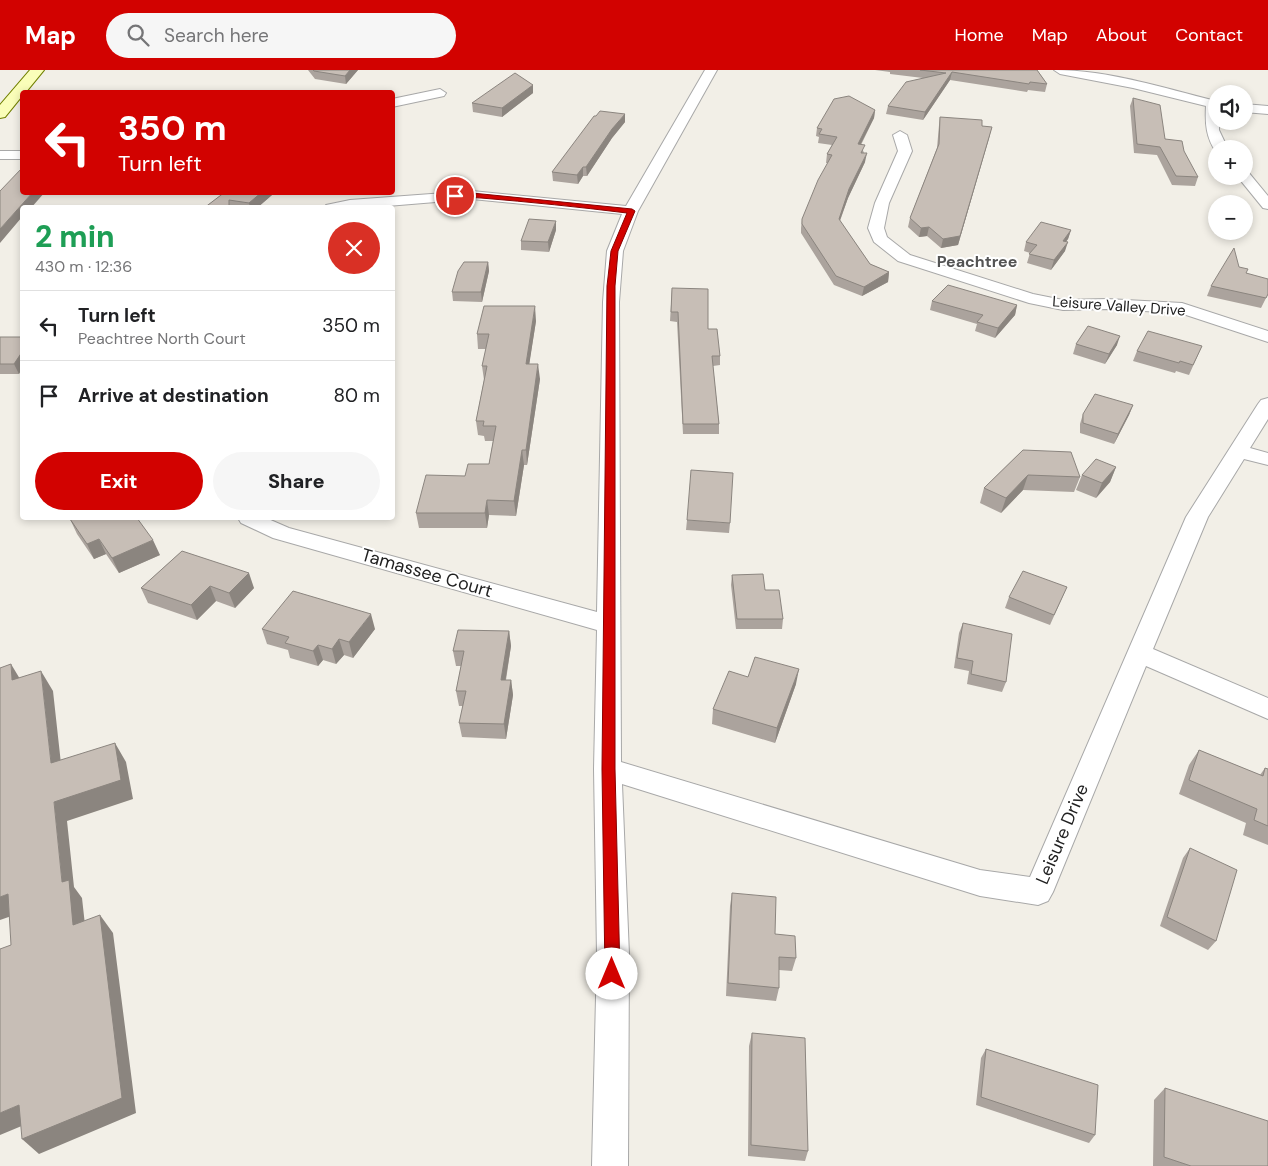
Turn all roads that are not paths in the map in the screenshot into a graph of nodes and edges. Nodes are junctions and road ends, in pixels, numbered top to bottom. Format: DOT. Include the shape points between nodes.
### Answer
graph roads {
  1 [pos="37,70"];
  2 [pos="711,70"];
  3 [pos="1060,70"];
  4 [pos="1065,70"];
  5 [pos="20,90"];
  6 [pos="20,90"];
  7 [pos="440,93"];
  8 [pos="395,102"];
  9 [pos="1208,103"];
  10 [pos="1253,109"];
  11 [pos="1268,110"];
  12 [pos="0,114"];
  13 [pos="900,135"];
  14 [pos="0,155"];
  15 [pos="20,155"];
  16 [pos="1251,185"];
  17 [pos="345,205"];
  18 [pos="1268,205"];
  19 [pos="632,211"];
  20 [pos="1268,337"];
  21 [pos="1268,404"];
  22 [pos="1238,451"];
  23 [pos="1268,459"];
  24 [pos="252,520"];
  25 [pos="608,624"];
  26 [pos="1139,653"];
  27 [pos="1268,709"];
  28 [pos="608,769"];
  29 [pos="610,1166"];
  1 -- 6 [label="street"];
  2 -- 19 [label="street"];
  3 -- 4 [label="street"];
  4 -- 9 [label="street"];
  5 -- 12 [label="street"];
  7 -- 8 [label="street"];
  10 -- 11 [label="street"];
  13 -- 20 [label="street, Leisure Valley Drive" via="905,151 882,204 876,228 880,240 904,258 1029,298 1063,305 1182,308"];
  14 -- 15 [label="street"];
  16 -- 18 [label="street"];
  17 -- 19 [label="street" via="472,195"];
  19 -- 25 [label="street" via="615,251 611,286"];
  21 -- 22 [label="street, Leisure Drive"];
  22 -- 23 [label="street"];
  22 -- 26 [label="street, Leisure Drive" via="1197,517"];
  24 -- 25 [label="street, Tamassee Court" via="281,533"];
  25 -- 28 [label="street"];
  26 -- 27 [label="street"];
  26 -- 28 [label="street, Leisure Drive" via="1038,892 980,883"];
  28 -- 29 [label="street" via="613,954"];
}
